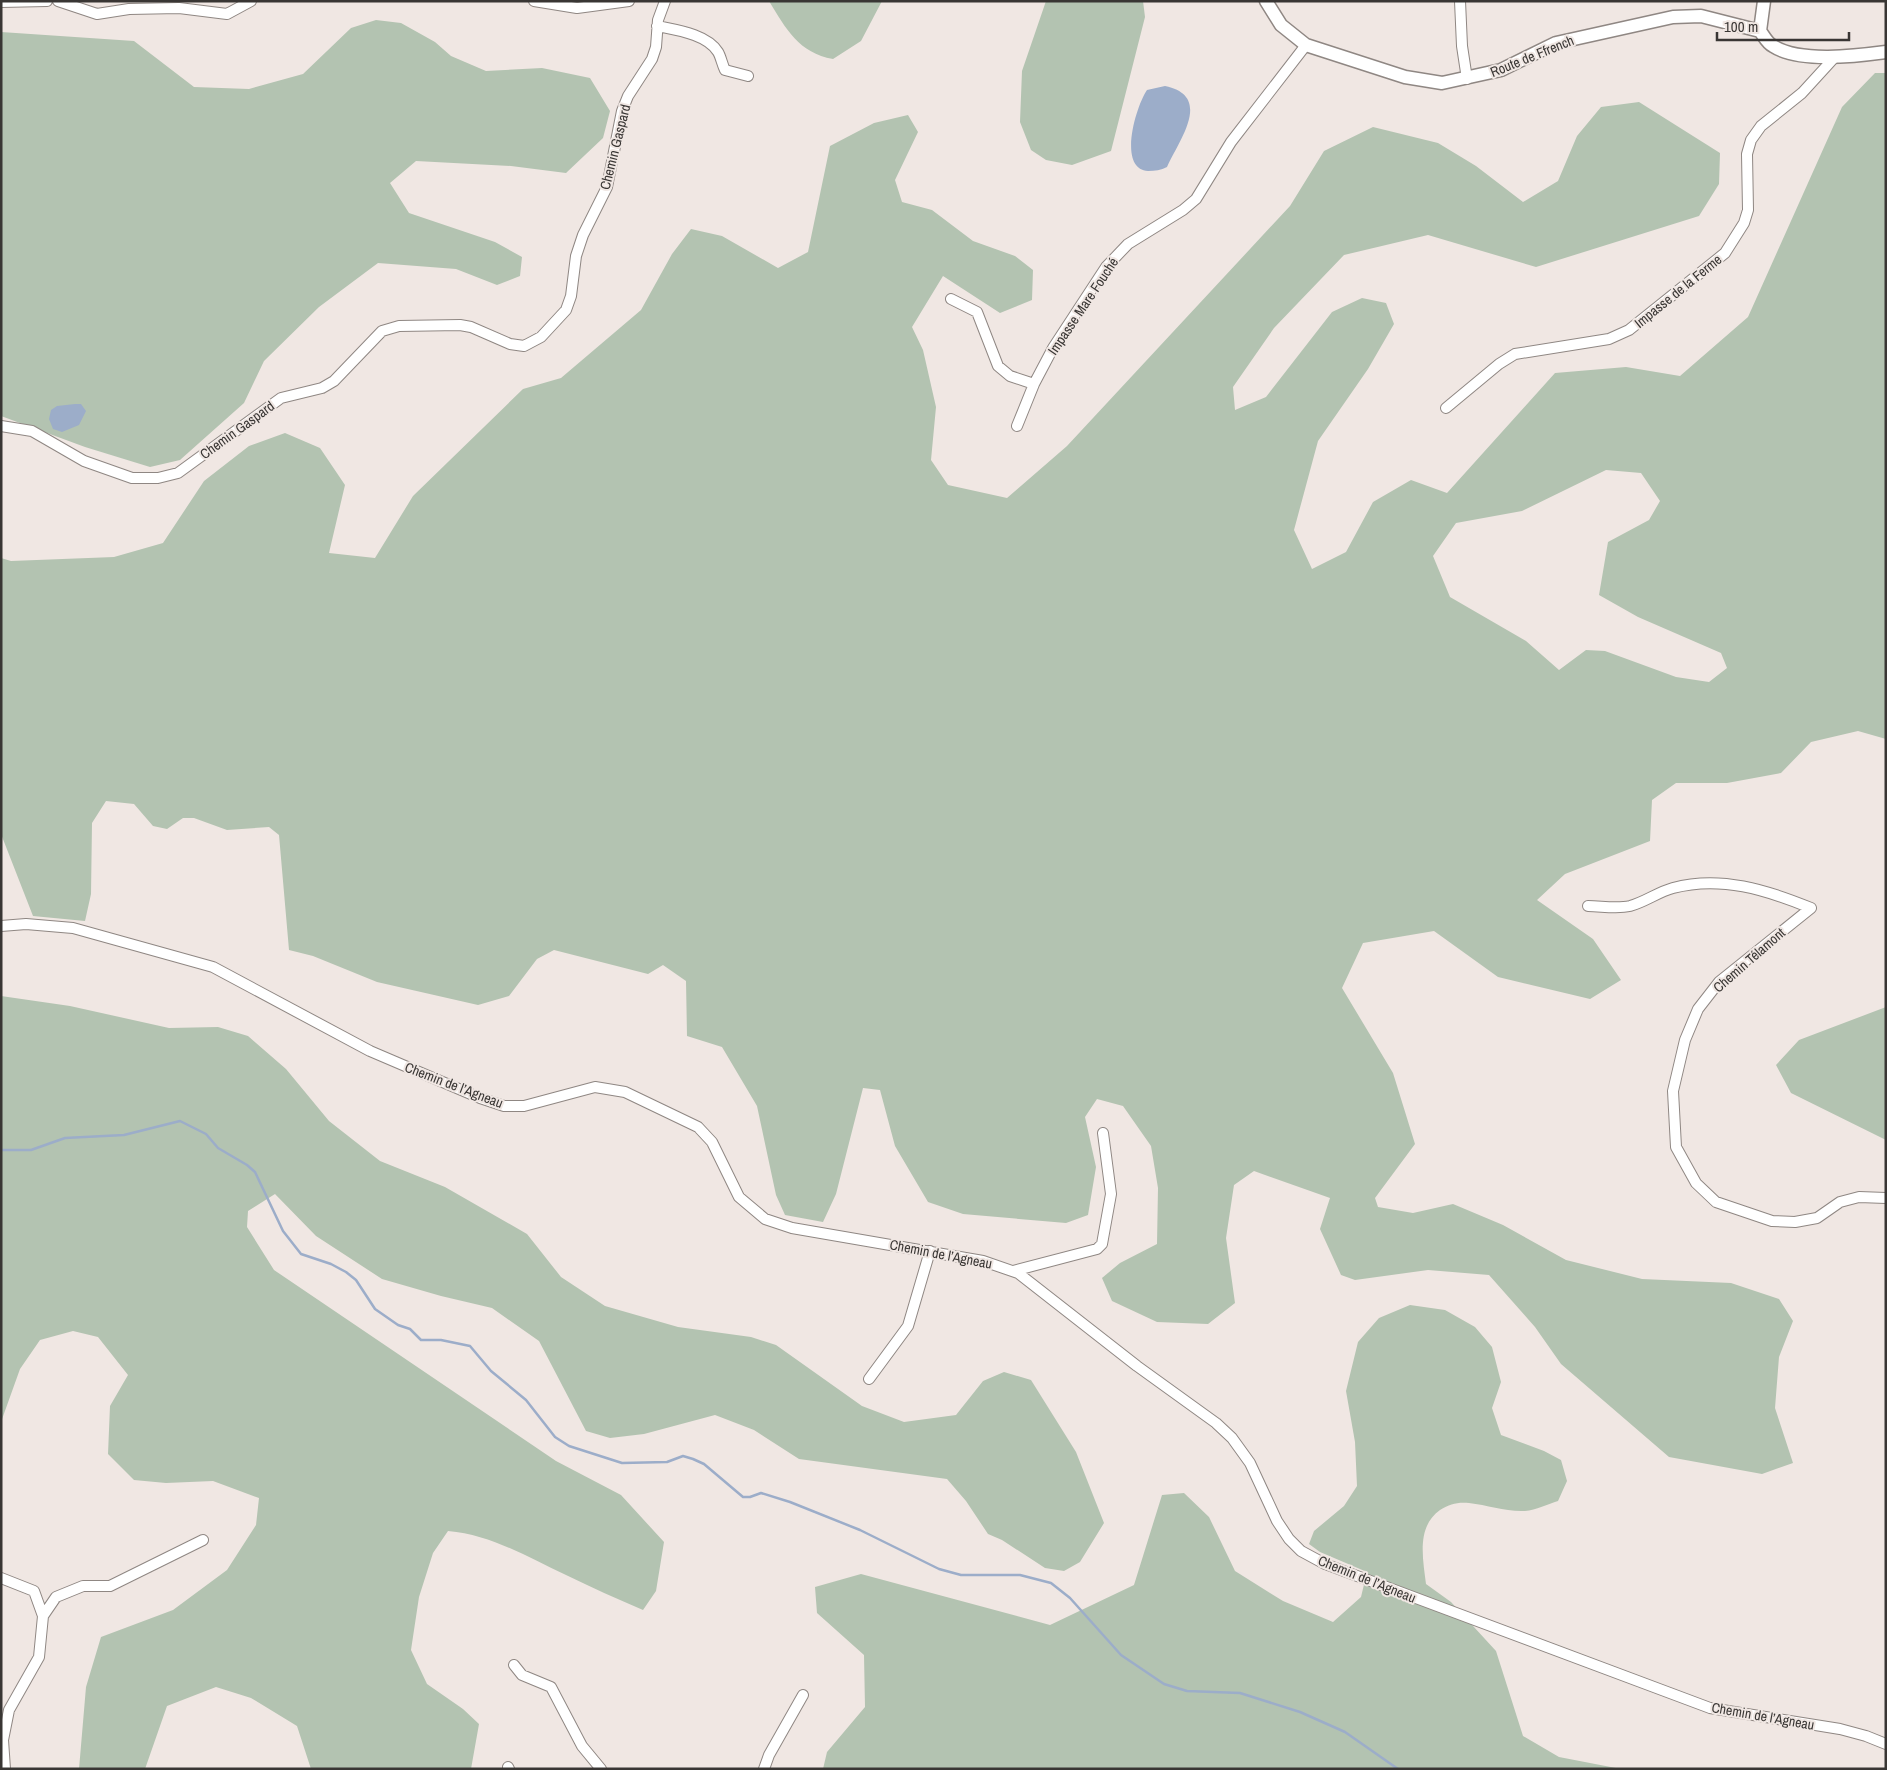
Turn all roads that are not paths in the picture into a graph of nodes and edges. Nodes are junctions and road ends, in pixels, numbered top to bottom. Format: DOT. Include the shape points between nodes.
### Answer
graph roads {
  1 [pos="47,1"];
  2 [pos="58,1"];
  3 [pos="251,1"];
  4 [pos="534,1"];
  5 [pos="629,1"];
  6 [pos="665,1"];
  7 [pos="1266,1"];
  8 [pos="1460,1"];
  9 [pos="1764,1"];
  10 [pos="1,2"];
  11 [pos="657,26"];
  12 [pos="1760,31"];
  13 [pos="1306,45"];
  14 [pos="1886,52"];
  15 [pos="1834,58"];
  16 [pos="748,76"];
  17 [pos="1467,79"];
  18 [pos="951,299"];
  19 [pos="1034,384"];
  20 [pos="1446,408"];
  21 [pos="1,426"];
  22 [pos="1017,426"];
  23 [pos="1588,906"];
  24 [pos="1,926"];
  25 [pos="1103,1134"];
  26 [pos="1886,1198"];
  27 [pos="930,1251"];
  28 [pos="1013,1271"];
  29 [pos="869,1379"];
  30 [pos="203,1540"];
  31 [pos="1,1578"];
  32 [pos="43,1616"];
  33 [pos="514,1665"];
  34 [pos="803,1695"];
  35 [pos="1886,1744"];
  36 [pos="5,1769"];
  37 [pos="601,1769"];
  38 [pos="764,1769"];
  1 -- 10 [label="street"];
  2 -- 3 [label="street" via="97,14 129,9 179,8 227,14"];
  4 -- 5 [label="street" via="577,8"];
  6 -- 11 [label="street, Chemin Gaspard"];
  7 -- 13 [label="main road, Route de Ffrench" via="1281,25"];
  8 -- 17 [label="street"];
  9 -- 12 [label="main road"];
  11 -- 16 [label="street" via="685,32 708,42 719,53 725,70"];
  11 -- 21 [label="street, Chemin Gaspard" via="652,59 622,111 608,187 582,235 566,310 533,342 524,346 510,344 460,325 399,326 382,331 334,381 322,388 281,398 178,472 158,478 132,478 84,460 32,431"];
  12 -- 15 [label="main road" via="1772,46 1786,52"];
  12 -- 17 [label="main road, Route de Ffrench" via="1701,16 1673,17 1556,43 1501,70"];
  13 -- 17 [label="main road, Route de Ffrench" via="1405,76 1442,83"];
  13 -- 19 [label="street, Impasse Mare Fouché" via="1231,142 1196,199 1128,244 1106,267 1064,330"];
  14 -- 15 [label="main road"];
  15 -- 20 [label="street, Impasse de la Ferme" via="1802,93 1761,126 1751,140 1747,154 1748,210 1744,223 1725,253 1629,330 1609,339 1515,354"];
  18 -- 19 [label="street" via="977,312 998,366 1004,372"];
  19 -- 22 [label="street, Impasse Mare Fouché"];
  23 -- 26 [label="street, Chemin Télamont" via="1628,906 1670,888 1690,884 1750,886 1811,908 1719,982 1698,1010 1685,1040 1673,1091 1676,1147 1696,1183 1716,1202 1772,1220 1795,1222 1817,1218 1840,1202 1859,1197"];
  24 -- 27 [label="street, Chemin de l’Agneau" via="26,924 73,928 213,967 370,1051 504,1106 524,1106 595,1087 625,1092 698,1127 712,1142 739,1197 765,1219 792,1228"];
  25 -- 28 [label="street" via="1112,1194 1102,1244 1097,1249"];
  27 -- 28 [label="street, Chemin de l’Agneau" via="983,1261"];
  27 -- 29 [label="street" via="908,1326"];
  28 -- 35 [label="street, Chemin de l’Agneau" via="1232,1438 1250,1463 1277,1521 1301,1552 1360,1578 1710,1708 1840,1729"];
  30 -- 32 [label="street" via="110,1586 83,1586 56,1597"];
  31 -- 32 [label="street" via="34,1591"];
  32 -- 36 [label="street" via="39,1657 9,1710 3,1740"];
  33 -- 37 [label="street" via="522,1675 551,1687 582,1746"];
  34 -- 38 [label="street"];
}
